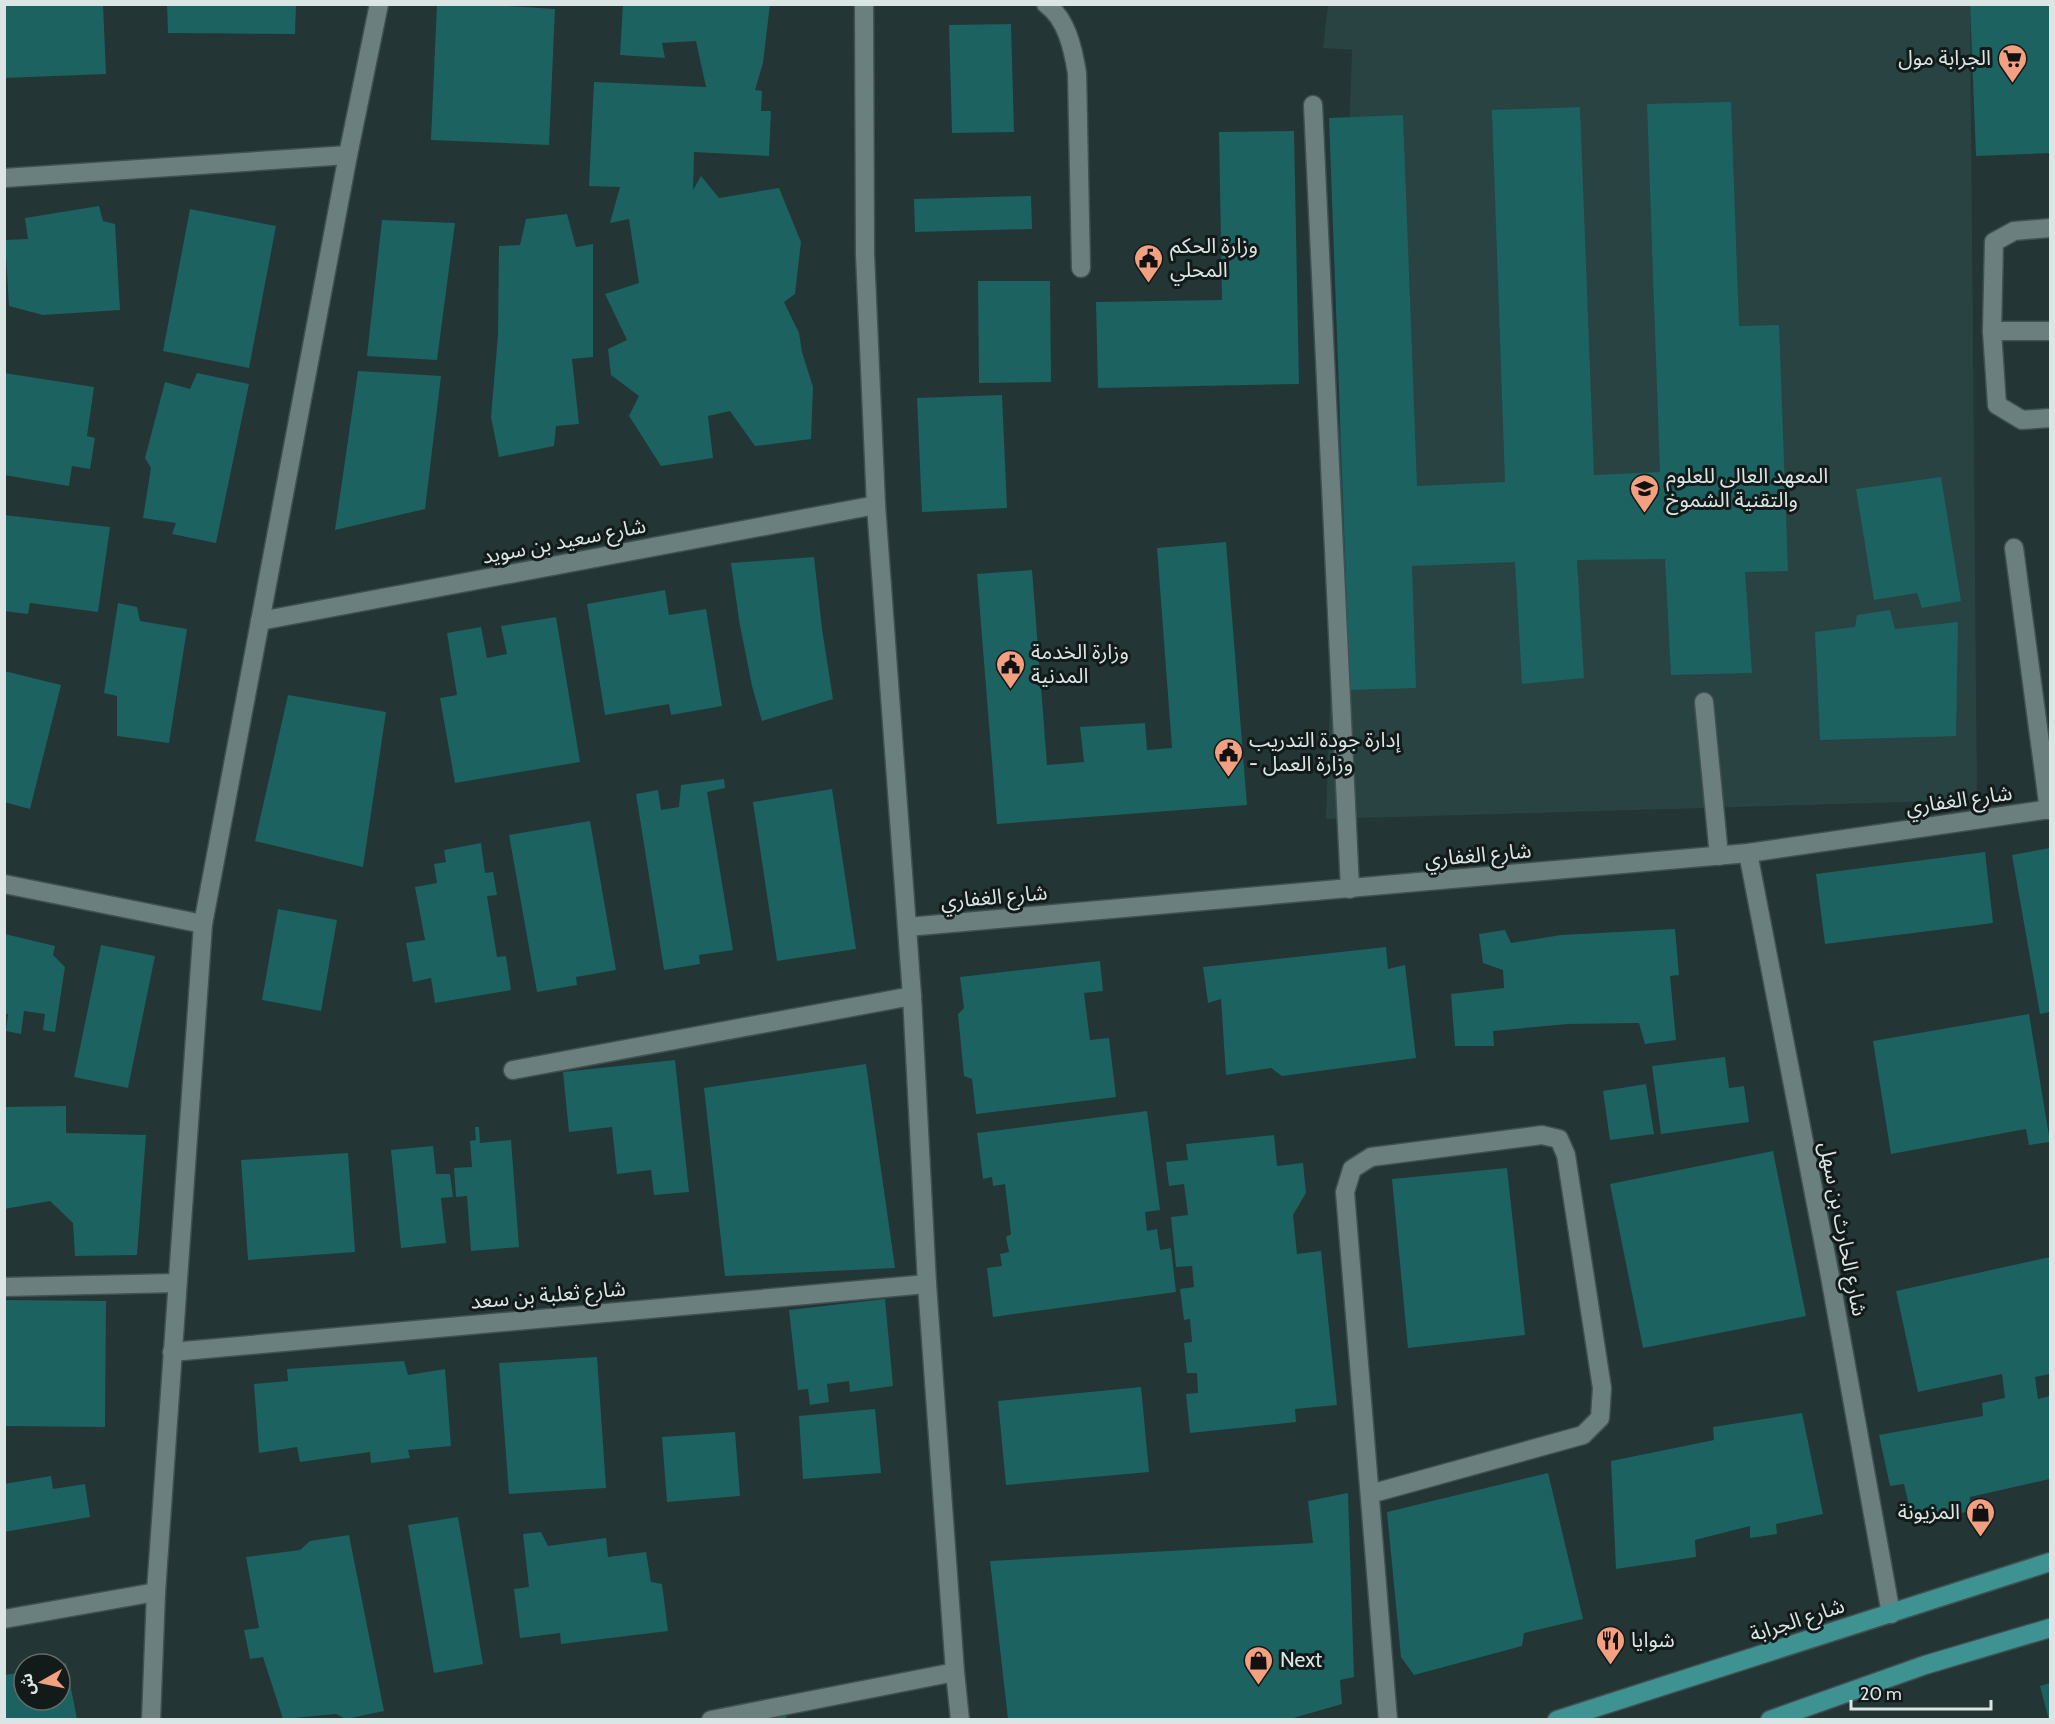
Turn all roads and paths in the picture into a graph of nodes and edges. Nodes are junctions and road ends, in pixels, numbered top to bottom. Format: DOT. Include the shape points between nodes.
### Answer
graph roads {
  1 [pos="379,4"];
  2 [pos="864,4"];
  3 [pos="1046,4"];
  4 [pos="1313,105"];
  5 [pos="348,155"];
  6 [pos="4,178"];
  7 [pos="2050,228"];
  8 [pos="1081,268"];
  9 [pos="1992,331"];
  10 [pos="2050,331"];
  11 [pos="2050,418"];
  12 [pos="876,505"];
  13 [pos="2013,548"];
  14 [pos="260,621"];
  15 [pos="1704,702"];
  16 [pos="2050,809"];
  17 [pos="1748,853"];
  18 [pos="1719,856"];
  19 [pos="4,884"];
  20 [pos="1350,889"];
  21 [pos="202,924"];
  22 [pos="907,927"];
  23 [pos="912,996"];
  24 [pos="513,1070"];
  25 [pos="176,1283"];
  26 [pos="927,1284"];
  27 [pos="4,1287"];
  28 [pos="172,1352"];
  29 [pos="1370,1494"];
  30 [pos="2050,1562"];
  31 [pos="156,1592"];
  32 [pos="1891,1614"];
  33 [pos="4,1619"];
  34 [pos="2050,1628"];
  35 [pos="955,1672"];
  36 [pos="1803,1714"];
  37 [pos="151,1719"];
  38 [pos="711,1719"];
  39 [pos="960,1719"];
  40 [pos="1388,1719"];
  41 [pos="1557,1719"];
  42 [pos="1770,1719"];
  1 -- 5 [label="street"];
  2 -- 12 [label="street" via="865,254"];
  3 -- 8 [label="street" via="1064,27 1077,73"];
  4 -- 20 [label="street"];
  5 -- 6 [label="street"];
  5 -- 14 [label="street"];
  7 -- 9 [label="street" via="2014,231 1994,242"];
  9 -- 10 [label="street"];
  9 -- 11 [label="street" via="1997,405 2022,420"];
  12 -- 14 [label="street, شارع سعيد بن سويد"];
  12 -- 22 [label="street"];
  13 -- 16 [label="street"];
  14 -- 21 [label="street"];
  15 -- 18 [label="street"];
  16 -- 17 [label="street, شارع الغفاري"];
  17 -- 18 [label="street, شارع الغفاري"];
  17 -- 32 [label="street, شارع الحارث بن سهل"];
  18 -- 20 [label="street, شارع الغفاري"];
  19 -- 21 [label="street"];
  20 -- 22 [label="street, شارع الغفاري"];
  21 -- 25 [label="street"];
  22 -- 23 [label="street"];
  23 -- 24 [label="street"];
  23 -- 26 [label="street"];
  25 -- 27 [label="street"];
  25 -- 28 [label="street"];
  26 -- 28 [label="street, شارع ثعلبة بن سعد"];
  26 -- 35 [label="street"];
  28 -- 31 [label="street"];
  29 -- 29 [label="street" via="1345,1192 1352,1169 1371,1157 1542,1135 1559,1139 1566,1155 1602,1388 1600,1418 1583,1435"];
  29 -- 40 [label="street"];
  30 -- 32 [label="main road, شارع الجرابة"];
  31 -- 33 [label="street"];
  31 -- 37 [label="street"];
  32 -- 41 [label="main road, شارع الجرابة"];
  34 -- 36 [label="main road" via="1925,1665"];
  35 -- 38 [label="street"];
  35 -- 39 [label="street"];
  36 -- 42 [label="main road"];
}
